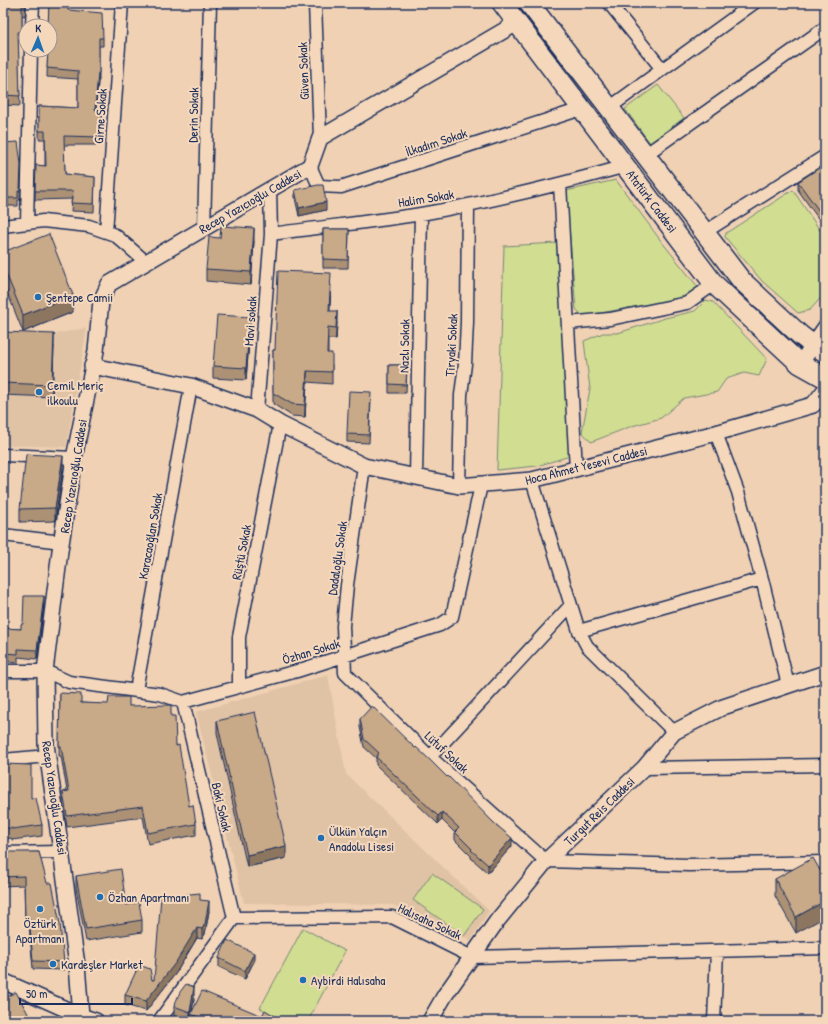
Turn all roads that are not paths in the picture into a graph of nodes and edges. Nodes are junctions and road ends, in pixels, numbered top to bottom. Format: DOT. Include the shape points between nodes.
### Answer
graph roads {
  1 [pos="33,3"];
  2 [pos="122,3"];
  3 [pos="210,3"];
  4 [pos="315,3"];
  5 [pos="502,3"];
  6 [pos="529,3"];
  7 [pos="609,3"];
  8 [pos="754,3"];
  9 [pos="32,18"];
  10 [pos="517,23"];
  11 [pos="825,28"];
  12 [pos="31,58"];
  13 [pos="662,69"];
  14 [pos="580,106"];
  15 [pos="609,108"];
  16 [pos="320,138"];
  17 [pos="645,155"];
  18 [pos="825,156"];
  19 [pos="310,166"];
  20 [pos="626,166"];
  21 [pos="560,184"];
  22 [pos="270,189"];
  23 [pos="468,205"];
  24 [pos="421,214"];
  25 [pos="27,223"];
  26 [pos="3,226"];
  27 [pos="204,228"];
  28 [pos="106,232"];
  29 [pos="705,232"];
  30 [pos="271,234"];
  31 [pos="146,262"];
  32 [pos="714,284"];
  33 [pos="568,323"];
  34 [pos="825,328"];
  35 [pos="819,348"];
  36 [pos="800,364"];
  37 [pos="92,366"];
  38 [pos="825,378"];
  39 [pos="191,386"];
  40 [pos="825,390"];
  41 [pos="257,410"];
  42 [pos="280,424"];
  43 [pos="716,433"];
  44 [pos="3,454"];
  45 [pos="74,458"];
  46 [pos="364,466"];
  47 [pos="576,468"];
  48 [pos="416,477"];
  49 [pos="532,480"];
  50 [pos="481,485"];
  51 [pos="459,486"];
  52 [pos="3,535"];
  53 [pos="62,542"];
  54 [pos="762,579"];
  55 [pos="571,604"];
  56 [pos="579,631"];
  57 [pos="344,655"];
  58 [pos="3,670"];
  59 [pos="45,671"];
  60 [pos="825,673"];
  61 [pos="788,685"];
  62 [pos="239,686"];
  63 [pos="136,690"];
  64 [pos="183,702"];
  65 [pos="674,732"];
  66 [pos="48,756"];
  67 [pos="430,757"];
  68 [pos="3,760"];
  69 [pos="825,765"];
  70 [pos="644,768"];
  71 [pos="62,852"];
  72 [pos="3,853"];
  73 [pos="546,861"];
  74 [pos="825,862"];
  75 [pos="234,918"];
  76 [pos="825,948"];
  77 [pos="717,951"];
  78 [pos="472,957"];
  79 [pos="3,981"];
  80 [pos="81,1016"];
  81 [pos="96,1021"];
  82 [pos="159,1021"];
  83 [pos="430,1021"];
  84 [pos="714,1021"];
  1 -- 9 [label="street"];
  2 -- 28 [label="street, Girne Sokak"];
  3 -- 27 [label="street, Derin Sokak"];
  4 -- 16 [label="street, Güven Sokak"];
  5 -- 10 [label="main road, Atatürk Caddesi"];
  6 -- 15 [label="main road"];
  7 -- 13 [label="street"];
  8 -- 13 [label="street"];
  10 -- 14 [label="main road, Atatürk Caddesi"];
  10 -- 16 [label="street"];
  11 -- 17 [label="street"];
  12 -- 25 [label="street"];
  13 -- 15 [label="street"];
  14 -- 19 [label="street, İlkadım Sokak" via="572,112 341,187 319,186"];
  14 -- 20 [label="main road, Atatürk Caddesi"];
  15 -- 17 [label="main road"];
  16 -- 19 [label="street, Recep Yazıcıoğlu Caddesi"];
  17 -- 29 [label="main road"];
  18 -- 29 [label="street"];
  19 -- 22 [label="street, Recep Yazıcıoğlu Caddesi"];
  20 -- 21 [label="street, Halim Sokak"];
  20 -- 32 [label="main road, Atatürk Caddesi"];
  21 -- 23 [label="street, Halim Sokak"];
  21 -- 33 [label="street"];
  22 -- 27 [label="street, Recep Yazıcıoğlu Caddesi"];
  22 -- 30 [label="street"];
  23 -- 24 [label="street, Halim Sokak"];
  23 -- 51 [label="street, Tiryaki Sokak" via="466,336 461,395"];
  24 -- 30 [label="street, Halim Sokak"];
  24 -- 48 [label="street, Nazlı Sokak"];
  25 -- 26 [label="street"];
  25 -- 28 [label="street" via="43,221 90,226"];
  27 -- 31 [label="street, Recep Yazıcıoğlu Caddesi"];
  28 -- 31 [label="street" via="115,235"];
  29 -- 35 [label="main road" via="741,280 800,335"];
  30 -- 41 [label="street, Mavi sokak"];
  31 -- 37 [label="street, Recep Yazıcıoğlu Caddesi" via="109,284 101,301"];
  32 -- 33 [label="street" via="687,303 610,319"];
  32 -- 36 [label="main road, Atatürk Caddesi"];
  33 -- 47 [label="street"];
  34 -- 35 [label="street"];
  35 -- 36 [label="street"];
  36 -- 38 [label="main road, Atatürk Caddesi"];
  37 -- 39 [label="street, Hoca Ahmet Yesevi Caddesi"];
  37 -- 45 [label="street, Recep Yazıcıoğlu Caddesi"];
  39 -- 41 [label="street, Hoca Ahmet Yesevi Caddesi"];
  39 -- 63 [label="street, Karacaoğlan Sokak"];
  40 -- 43 [label="street, Hoca Ahmet Yesevi Caddesi" via="813,405"];
  41 -- 42 [label="street, Hoca Ahmet Yesevi Caddesi"];
  42 -- 46 [label="street, Hoca Ahmet Yesevi Caddesi"];
  42 -- 62 [label="street, Rüştü Sokak" via="239,637"];
  43 -- 47 [label="street, Hoca Ahmet Yesevi Caddesi"];
  43 -- 54 [label="street" via="738,492"];
  44 -- 45 [label="street"];
  45 -- 53 [label="street, Recep Yazıcıoğlu Caddesi"];
  46 -- 48 [label="street, Hoca Ahmet Yesevi Caddesi"];
  46 -- 57 [label="street, Dadaloğlu Sokak" via="347,584 343,626"];
  47 -- 49 [label="street, Hoca Ahmet Yesevi Caddesi"];
  48 -- 51 [label="street, Hoca Ahmet Yesevi Caddesi"];
  49 -- 50 [label="street, Hoca Ahmet Yesevi Caddesi"];
  49 -- 55 [label="street"];
  50 -- 51 [label="street, Hoca Ahmet Yesevi Caddesi"];
  50 -- 57 [label="street, Özhan Sokak" via="452,616 440,625"];
  52 -- 53 [label="street"];
  53 -- 59 [label="street, Recep Yazıcıoğlu Caddesi"];
  54 -- 56 [label="street"];
  54 -- 61 [label="street"];
  55 -- 56 [label="street"];
  55 -- 67 [label="street"];
  56 -- 65 [label="street" via="587,646"];
  57 -- 62 [label="street, Özhan Sokak"];
  57 -- 67 [label="street, Lütuf Sokak" via="344,673"];
  58 -- 59 [label="street"];
  59 -- 63 [label="street" via="69,682"];
  59 -- 66 [label="street, Recep Yazıcıoğlu Caddesi"];
  60 -- 61 [label="street, Turgut Reis Caddesi"];
  61 -- 65 [label="street, Turgut Reis Caddesi" via="723,707"];
  62 -- 64 [label="street, Özhan Sokak"];
  63 -- 64 [label="street" via="160,694"];
  64 -- 75 [label="street, Baki Sokak"];
  65 -- 70 [label="street, Turgut Reis Caddesi"];
  66 -- 68 [label="street"];
  66 -- 71 [label="street, Recep Yazıcıoğlu Caddesi"];
  67 -- 73 [label="street, Lütuf Sokak"];
  69 -- 70 [label="street"];
  70 -- 73 [label="street, Turgut Reis Caddesi"];
  71 -- 72 [label="street"];
  71 -- 80 [label="street, Recep Yazıcıoğlu Caddesi"];
  73 -- 74 [label="street" via="689,865"];
  73 -- 78 [label="street, Turgut Reis Caddesi" via="497,921"];
  75 -- 78 [label="street, Halısaha Sokak" via="392,917"];
  75 -- 82 [label="street"];
  76 -- 77 [label="street, Halısaha Sokak"];
  77 -- 78 [label="street, Halısaha Sokak"];
  77 -- 84 [label="street"];
  78 -- 83 [label="street, Turgut Reis Caddesi"];
  79 -- 80 [label="street"];
  80 -- 81 [label="street"];
}
